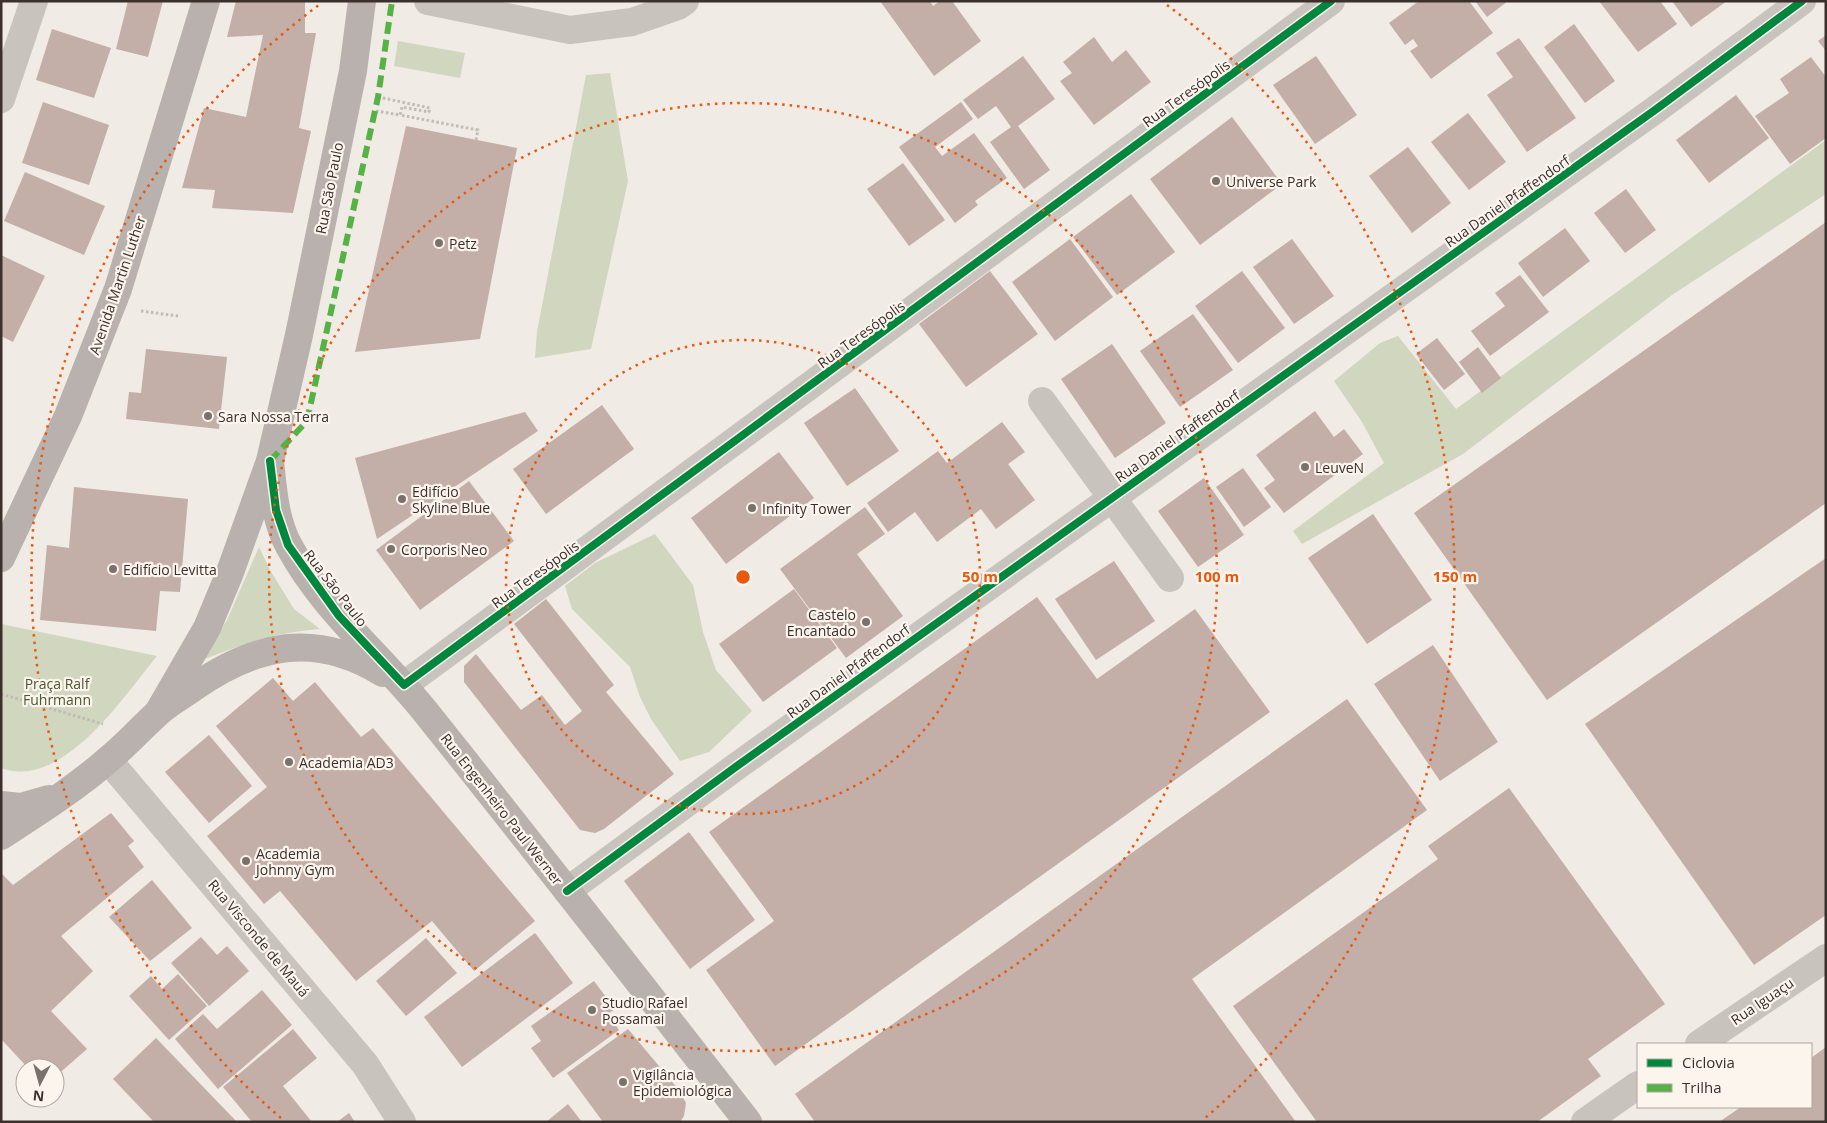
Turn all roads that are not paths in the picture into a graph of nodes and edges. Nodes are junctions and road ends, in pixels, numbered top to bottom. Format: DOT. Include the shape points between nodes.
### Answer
graph roads {
  1 [pos="34,1"];
  2 [pos="206,1"];
  3 [pos="362,1"];
  4 [pos="428,1"];
  5 [pos="685,1"];
  6 [pos="1331,1"];
  7 [pos="1802,1"];
  8 [pos="1,99"];
  9 [pos="1042,401"];
  10 [pos="270,461"];
  11 [pos="1112,498"];
  12 [pos="1,558"];
  13 [pos="1170,578"];
  14 [pos="404,685"];
  15 [pos="159,711"];
  16 [pos="108,760"];
  17 [pos="65,794"];
  18 [pos="1,805"];
  19 [pos="1,836"];
  20 [pos="567,891"];
  21 [pos="1826,958"];
  22 [pos="1700,1043"];
  23 [pos="1637,1086"];
  24 [pos="402,1122"];
  25 [pos="748,1122"];
  26 [pos="1585,1122"];
  1 -- 8 [label="street"];
  2 -- 12 [label="main road, Avenida Martin Luther" via="118,289 68,416"];
  3 -- 10 [label="main road, Rua São Paulo" via="353,70 300,335"];
  4 -- 5 [label="street" via="570,30 632,22"];
  6 -- 14 [label="street, Rua Teresópolis"];
  7 -- 11 [label="street, Rua Daniel Pfaffendorf" via="1655,110"];
  9 -- 11 [label="street"];
  10 -- 14 [label="main road, Rua São Paulo" via="276,510 288,545 339,616"];
  10 -- 15 [label="main road, Rua São Paulo" via="207,628"];
  11 -- 13 [label="street"];
  11 -- 20 [label="street, Rua Daniel Pfaffendorf"];
  14 -- 15 [label="main road, Rua São Paulo" via="363,660 325,649 281,647 250,656 214,674"];
  14 -- 20 [label="main road, Rua Engenheiro Paul Werner"];
  15 -- 16 [label="main road, Rua São Paulo"];
  16 -- 17 [label="main road, Rua São Paulo"];
  16 -- 24 [label="street, Rua Visconde de Mauá" via="365,1064"];
  17 -- 18 [label="main road, Rua São Paulo" via="22,807"];
  17 -- 19 [label="main road, Rua São Paulo"];
  20 -- 25 [label="main road, Rua Engenheiro Paul Werner"];
  21 -- 22 [label="street, Rua Iguaçu"];
  23 -- 26 [label="street"];
}
